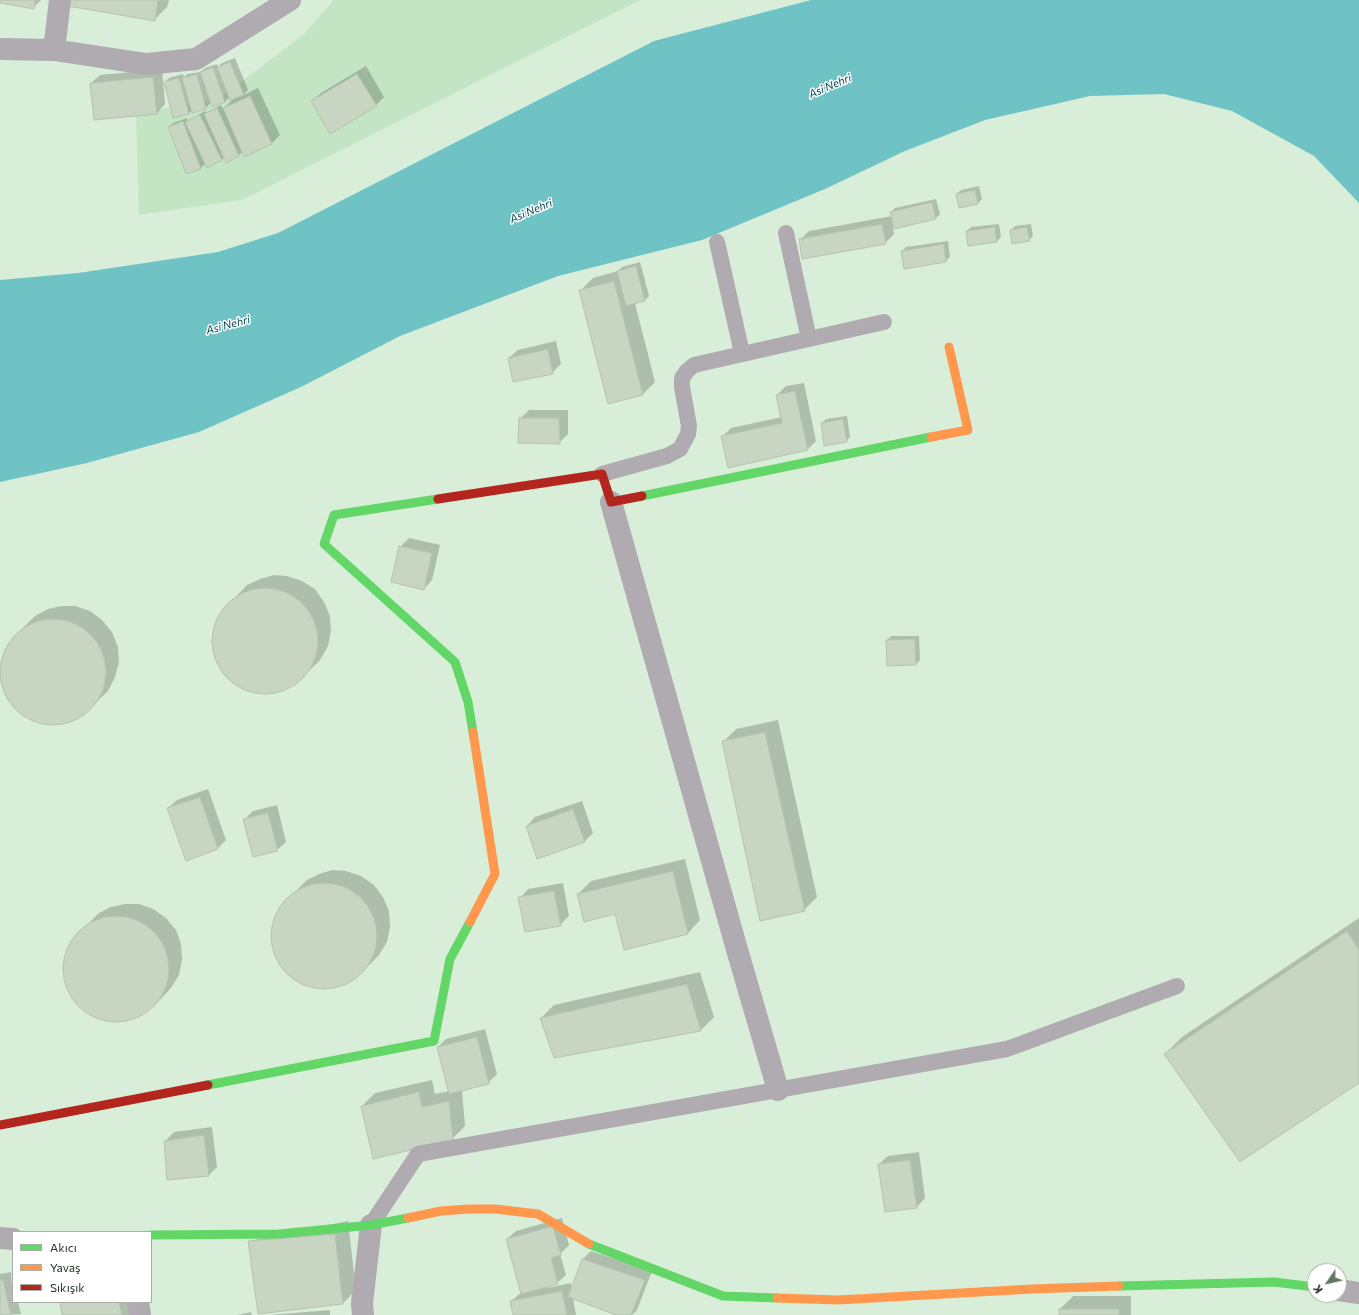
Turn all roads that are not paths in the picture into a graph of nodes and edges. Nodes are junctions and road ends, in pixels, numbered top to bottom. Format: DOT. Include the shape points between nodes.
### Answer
graph roads {
  1 [pos="60,0"];
  2 [pos="290,0"];
  3 [pos="0,49"];
  4 [pos="54,50"];
  5 [pos="786,233"];
  6 [pos="717,242"];
  7 [pos="884,322"];
  8 [pos="809,339"];
  9 [pos="949,347"];
  10 [pos="742,354"];
  11 [pos="602,474"];
  12 [pos="611,502"];
  13 [pos="1177,986"];
  14 [pos="778,1090"];
  15 [pos="0,1125"];
  16 [pos="370,1225"];
  17 [pos="152,1236"];
  18 [pos="0,1238"];
  19 [pos="12,1239"];
  20 [pos="1307,1286"];
  21 [pos="1347,1291"];
  22 [pos="1359,1293"];
  23 [pos="138,1303"];
  24 [pos="140,1315"];
  25 [pos="363,1315"];
  1 -- 4 [label="street"];
  2 -- 4 [label="street" via="196,59 146,64"];
  3 -- 4 [label="street"];
  5 -- 8 [label="lane"];
  6 -- 10 [label="lane"];
  7 -- 8 [label="lane"];
  8 -- 10 [label="lane"];
  9 -- 12 [label="street" via="968,430"];
  10 -- 11 [label="lane" via="694,365 682,378 689,430 680,449 667,456"];
  11 -- 12 [label="street"];
  11 -- 15 [label="street" via="334,515 324,544 455,662 468,702 495,874 450,959 434,1041"];
  12 -- 14 [label="street"];
  13 -- 14 [label="lane" via="1007,1049"];
  14 -- 16 [label="lane" via="418,1154"];
  16 -- 17 [label="street" via="279,1234"];
  16 -- 20 [label="street" via="441,1211 469,1209 538,1214 582,1241 723,1296 838,1300 1032,1289 1274,1282"];
  16 -- 25 [label="street"];
  18 -- 19 [label="street"];
  21 -- 22 [label="street"];
  23 -- 24 [label="street"];
}
